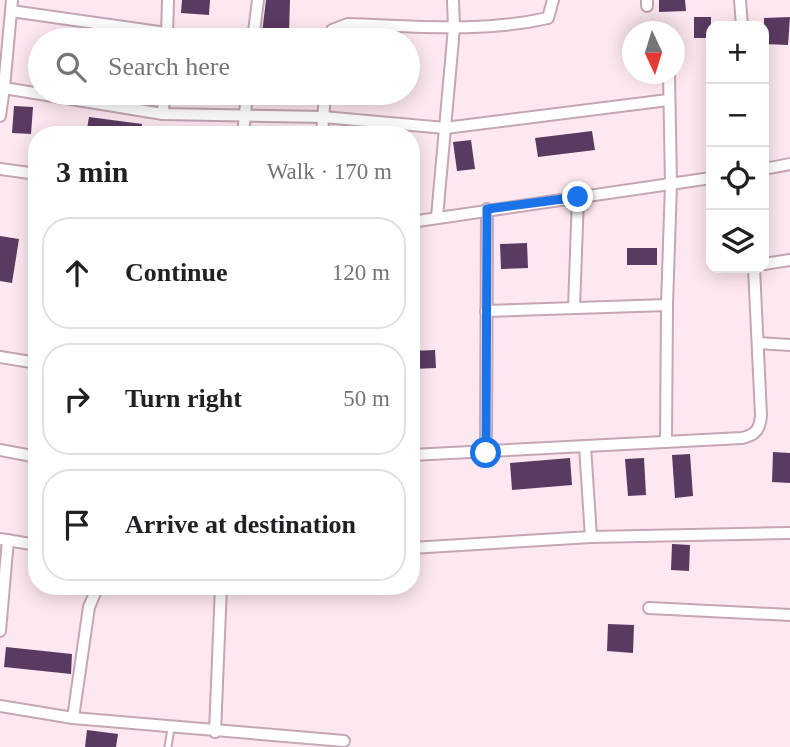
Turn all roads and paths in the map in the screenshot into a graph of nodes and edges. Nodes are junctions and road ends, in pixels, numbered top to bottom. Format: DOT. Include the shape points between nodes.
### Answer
graph roads {
  1 [pos="168,0"];
  2 [pos="258,0"];
  3 [pos="453,0"];
  4 [pos="553,0"];
  5 [pos="740,0"];
  6 [pos="11,5"];
  7 [pos="741,21"];
  8 [pos="122,28"];
  9 [pos="166,28"];
  10 [pos="254,28"];
  11 [pos="337,28"];
  12 [pos="454,28"];
  13 [pos="668,84"];
  14 [pos="4,88"];
  15 [pos="28,92"];
  16 [pos="668,100"];
  17 [pos="108,105"];
  18 [pos="163,105"];
  19 [pos="246,105"];
  20 [pos="324,105"];
  21 [pos="163,114"];
  22 [pos="0,116"];
  23 [pos="244,117"];
  24 [pos="323,117"];
  25 [pos="244,126"];
  26 [pos="322,126"];
  27 [pos="445,128"];
  28 [pos="790,164"];
  29 [pos="769,168"];
  30 [pos="0,169"];
  31 [pos="28,173"];
  32 [pos="706,179"];
  33 [pos="671,184"];
  34 [pos="578,197"];
  35 [pos="487,209"];
  36 [pos="437,217"];
  37 [pos="420,220"];
  38 [pos="790,260"];
  39 [pos="769,263"];
  40 [pos="754,273"];
  41 [pos="667,305"];
  42 [pos="573,307"];
  43 [pos="485,311"];
  44 [pos="759,344"];
  45 [pos="790,345"];
  46 [pos="0,357"];
  47 [pos="28,362"];
  48 [pos="666,441"];
  49 [pos="585,446"];
  50 [pos="0,450"];
  51 [pos="486,453"];
  52 [pos="28,455"];
  53 [pos="420,455"];
  54 [pos="790,533"];
  55 [pos="591,537"];
  56 [pos="4,540"];
  57 [pos="28,544"];
  58 [pos="420,547"];
  59 [pos="94,595"];
  60 [pos="221,595"];
  61 [pos="649,608"];
  62 [pos="790,615"];
  63 [pos="0,631"];
  64 [pos="0,706"];
  65 [pos="73,718"];
  66 [pos="171,728"];
  67 [pos="215,732"];
  68 [pos="344,741"];
  69 [pos="168,747"];
  1 -- 9 [label="street"];
  2 -- 10 [label="street"];
  3 -- 12 [label="street"];
  4 -- 12 [label="street" via="548,18"];
  5 -- 7 [label="street"];
  6 -- 8 [label="street"];
  6 -- 14 [label="street"];
  11 -- 12 [label="street" via="348,24"];
  12 -- 27 [label="street"];
  13 -- 16 [label="street"];
  14 -- 15 [label="street"];
  14 -- 22 [label="street"];
  16 -- 27 [label="street"];
  16 -- 33 [label="street"];
  17 -- 21 [label="street"];
  18 -- 21 [label="street"];
  19 -- 23 [label="street"];
  20 -- 24 [label="street"];
  21 -- 23 [label="street"];
  23 -- 24 [label="street"];
  23 -- 25 [label="street"];
  24 -- 26 [label="street"];
  24 -- 27 [label="street"];
  27 -- 36 [label="street"];
  28 -- 29 [label="street"];
  30 -- 31 [label="street"];
  32 -- 33 [label="street"];
  33 -- 34 [label="street"];
  33 -- 41 [label="street"];
  34 -- 35 [label="street"];
  34 -- 42 [label="street"];
  35 -- 36 [label="street"];
  35 -- 43 [label="street"];
  36 -- 37 [label="street"];
  38 -- 39 [label="street"];
  40 -- 44 [label="street"];
  41 -- 42 [label="street"];
  41 -- 48 [label="street"];
  42 -- 43 [label="street"];
  43 -- 51 [label="street"];
  44 -- 45 [label="street"];
  44 -- 48 [label="street" via="758,429 742,438"];
  46 -- 47 [label="street"];
  48 -- 49 [label="street"];
  49 -- 51 [label="street"];
  49 -- 55 [label="street"];
  50 -- 52 [label="street"];
  51 -- 53 [label="street"];
  54 -- 55 [label="street"];
  55 -- 58 [label="street"];
  56 -- 57 [label="street"];
  56 -- 63 [label="street"];
  59 -- 65 [label="street"];
  60 -- 67 [label="street"];
  61 -- 62 [label="street"];
  64 -- 65 [label="street"];
  65 -- 66 [label="street"];
  66 -- 67 [label="street"];
  66 -- 69 [label="lane"];
  67 -- 68 [label="street"];
}
